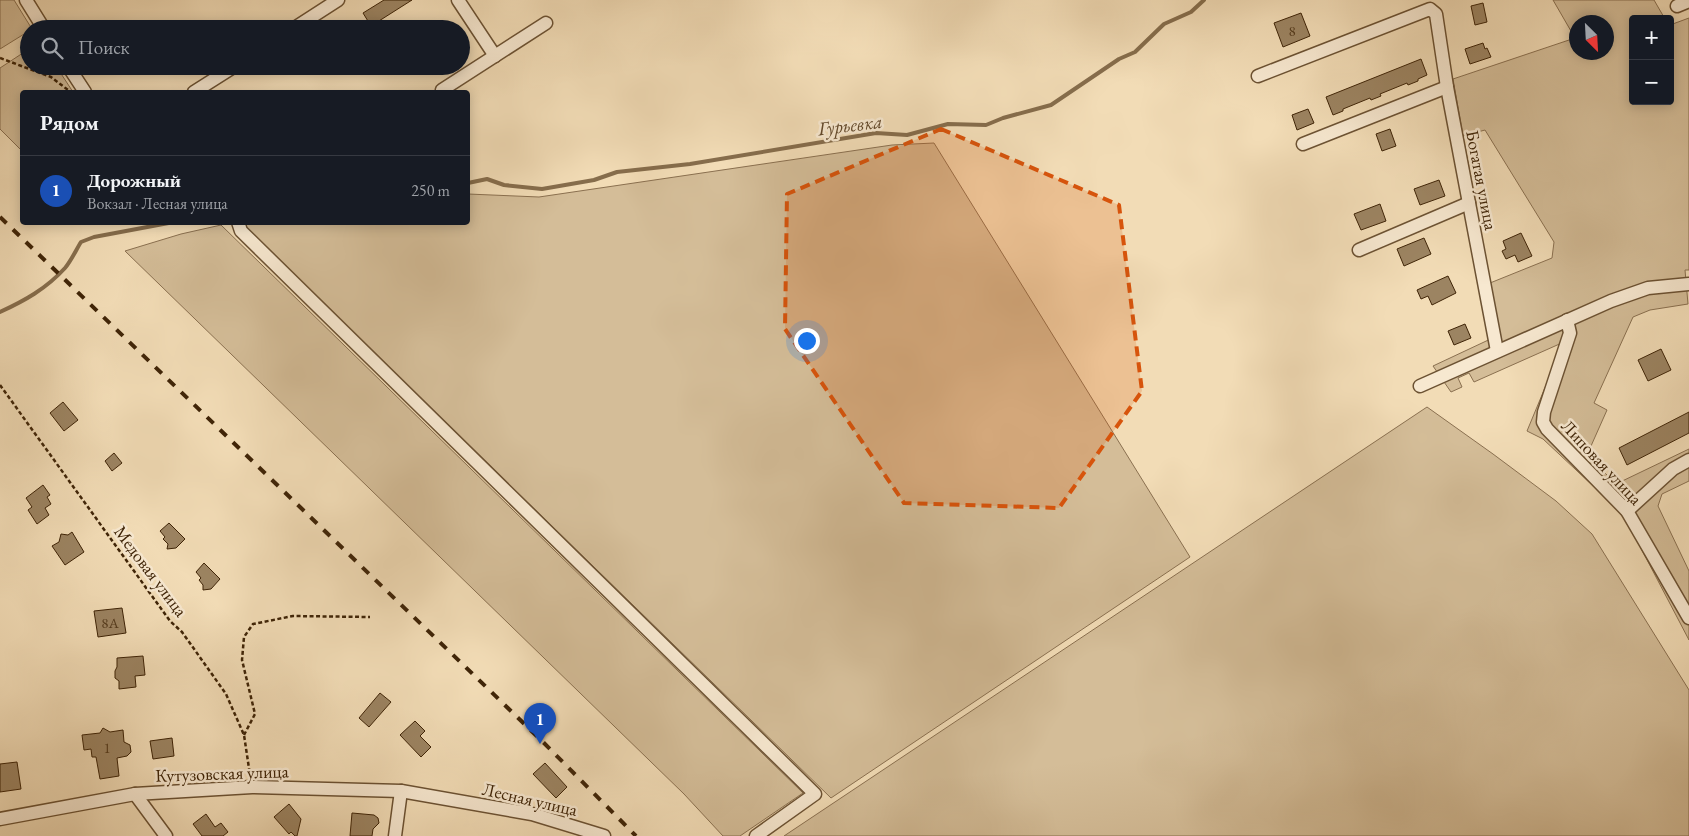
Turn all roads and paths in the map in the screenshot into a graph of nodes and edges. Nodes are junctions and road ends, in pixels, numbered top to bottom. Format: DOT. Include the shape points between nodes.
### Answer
graph roads {
  1 [pos="26,0"];
  2 [pos="338,0"];
  3 [pos="458,0"];
  4 [pos="38,20"];
  5 [pos="307,20"];
  6 [pos="546,23"];
  7 [pos="495,56"];
  8 [pos="0,58"];
  9 [pos="20,65"];
  10 [pos="470,72"];
  11 [pos="46,75"];
  12 [pos="74,75"];
  13 [pos="221,75"];
  14 [pos="465,75"];
  15 [pos="1258,76"];
  16 [pos="1448,87"];
  17 [pos="68,90"];
  18 [pos="84,90"];
  19 [pos="197,90"];
  20 [pos="442,90"];
  21 [pos="1303,144"];
  22 [pos="1469,203"];
  23 [pos="239,225"];
  24 [pos="1359,250"];
  25 [pos="1689,284"];
  26 [pos="1567,320"];
  27 [pos="1497,351"];
  28 [pos="0,385"];
  29 [pos="1420,386"];
  30 [pos="1689,460"];
  31 [pos="1628,511"];
  32 [pos="370,617"];
  33 [pos="1689,618"];
  34 [pos="244,735"];
  35 [pos="252,787"];
  36 [pos="401,792"];
  37 [pos="135,794"];
  38 [pos="448,800"];
  39 [pos="0,819"];
  40 [pos="166,836"];
  41 [pos="395,836"];
  42 [pos="604,836"];
  43 [pos="756,836"];
  1 -- 4 [label="street"];
  2 -- 5 [label="street"];
  3 -- 7 [label="street"];
  6 -- 7 [label="street"];
  7 -- 10 [label="street"];
  8 -- 9 [label="path"];
  11 -- 17 [label="path"];
  12 -- 18 [label="street"];
  13 -- 19 [label="street"];
  14 -- 20 [label="street"];
  15 -- 16 [label="street, Богатая улица" via="1430,9 1436,14"];
  16 -- 21 [label="street"];
  16 -- 22 [label="street, Богатая улица"];
  22 -- 24 [label="street"];
  22 -- 27 [label="street, Богатая улица"];
  23 -- 43 [label="street" via="241,231 815,794"];
  25 -- 26 [label="street" via="1648,288"];
  26 -- 27 [label="street"];
  26 -- 31 [label="street, Липовая улица" via="1570,333 1543,422"];
  27 -- 29 [label="street"];
  28 -- 34 [label="path, Медовая улица" via="226,694"];
  30 -- 31 [label="street" via="1673,469"];
  31 -- 33 [label="street, Липовая улица"];
  32 -- 34 [label="path" via="293,616 253,624 244,637 242,660 255,714"];
  34 -- 35 [label="path, Медовая улица"];
  35 -- 36 [label="street, Кутузовская улица"];
  35 -- 37 [label="street, Кутузовская улица"];
  36 -- 38 [label="street, Кутузовская улица"];
  36 -- 41 [label="street"];
  37 -- 39 [label="street, Кутузовская улица"];
  37 -- 40 [label="street"];
  38 -- 42 [label="street, Лесная улица" via="532,814"];
}
